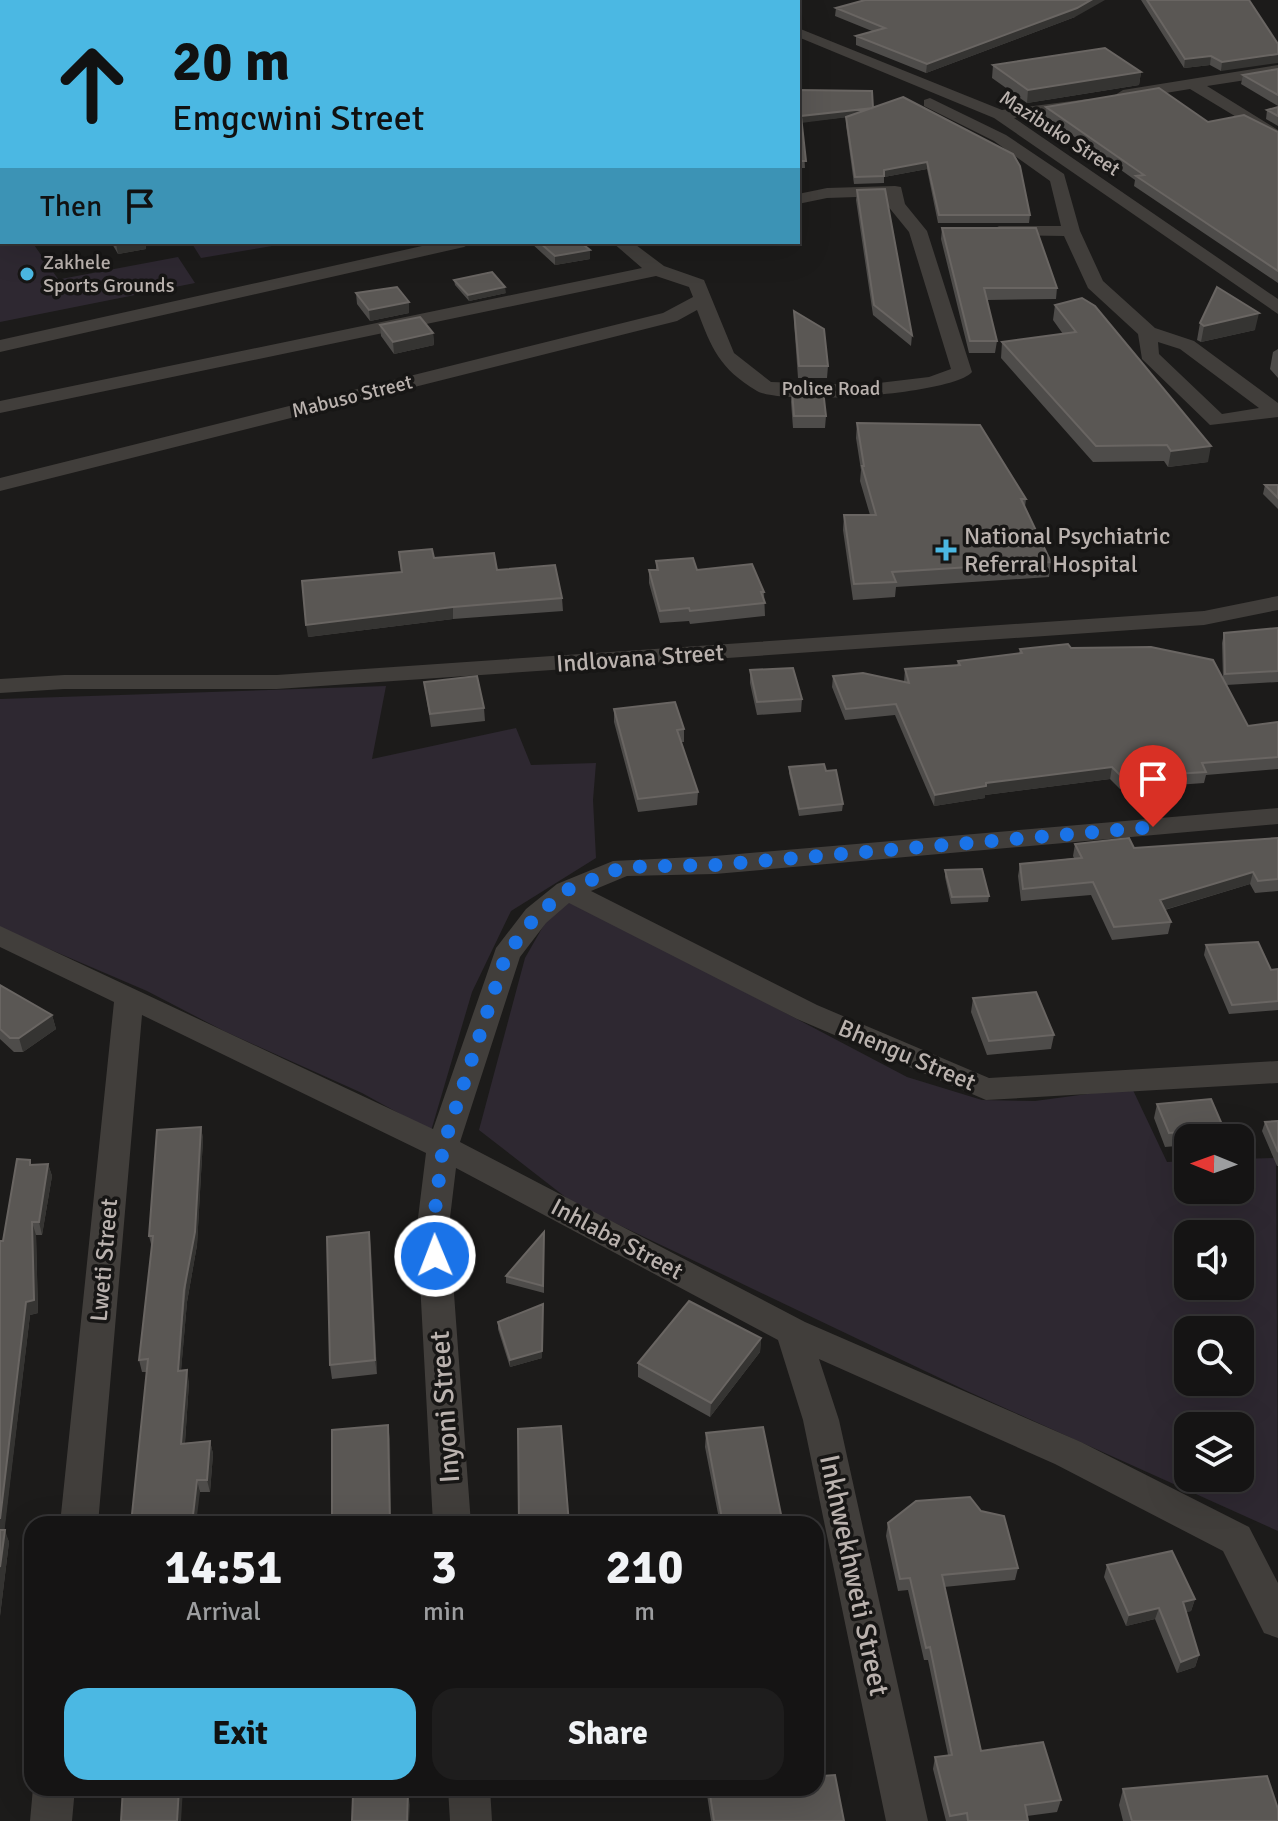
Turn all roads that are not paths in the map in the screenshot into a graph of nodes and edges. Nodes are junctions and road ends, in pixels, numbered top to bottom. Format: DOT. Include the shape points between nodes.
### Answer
graph roads {
  1 [pos="800,33"];
  2 [pos="1278,70"];
  3 [pos="1193,84"];
  4 [pos="930,103"];
  5 [pos="1000,115"];
  6 [pos="1278,137"];
  7 [pos="800,199"];
  8 [pos="979,231"];
  9 [pos="1071,231"];
  10 [pos="455,244"];
  11 [pos="624,244"];
  12 [pos="657,270"];
  13 [pos="701,300"];
  14 [pos="1278,308"];
  15 [pos="1148,332"];
  16 [pos="0,346"];
  17 [pos="1216,364"];
  18 [pos="1167,372"];
  19 [pos="0,407"];
  20 [pos="0,485"];
  21 [pos="1278,603"];
  22 [pos="0,686"];
  23 [pos="1278,816"];
  24 [pos="567,890"];
  25 [pos="0,935"];
  26 [pos="129,996"];
  27 [pos="1278,1072"];
  28 [pos="443,1147"];
  29 [pos="793,1332"];
  30 [pos="80,1516"];
  31 [pos="451,1516"];
  32 [pos="1278,1621"];
  33 [pos="53,1796"];
  34 [pos="469,1796"];
  35 [pos="51,1821"];
  36 [pos="471,1821"];
  37 [pos="907,1821"];
  1 -- 5 [label="street, Mazibuko Street"];
  2 -- 3 [label="street"];
  3 -- 5 [label="street"];
  3 -- 6 [label="street"];
  4 -- 9 [label="street" via="1000,138 1058,178"];
  5 -- 14 [label="street, Mazibuko Street"];
  7 -- 13 [label="street, Police Road" via="895,191 896,205 926,231 962,372 932,383 862,391 766,388 725,356"];
  8 -- 9 [label="street"];
  9 -- 15 [label="street" via="1095,284"];
  10 -- 16 [label="street"];
  11 -- 12 [label="street, Police Road"];
  12 -- 13 [label="street, Police Road" via="697,284"];
  12 -- 19 [label="street"];
  13 -- 20 [label="street, Mabuso Street" via="670,317"];
  15 -- 17 [label="street" via="1187,345"];
  15 -- 18 [label="street" via="1149,355"];
  17 -- 18 [label="street"];
  17 -- 18 [label="street" via="1276,411 1217,421"];
  21 -- 22 [label="street, Indlovana Street" via="1204,618 503,668 277,682"];
  23 -- 24 [label="street, Inyoni Street" via="715,865 623,867"];
  24 -- 27 [label="street, Bhengu Street" via="807,1012 986,1089"];
  24 -- 28 [label="street, Inyoni Street" via="536,916 506,955"];
  25 -- 26 [label="street, Inhlaba Street"];
  26 -- 28 [label="street, Inhlaba Street"];
  26 -- 30 [label="street, Lweti Street"];
  28 -- 29 [label="street, Inhlaba Street"];
  28 -- 31 [label="street, Inyoni Street" via="433,1226"];
  29 -- 32 [label="street, Inhlaba Street" via="1068,1453 1236,1539"];
  29 -- 37 [label="street, Inkhwekhweti Street" via="821,1420"];
  33 -- 35 [label="street"];
  34 -- 36 [label="street"];
}
